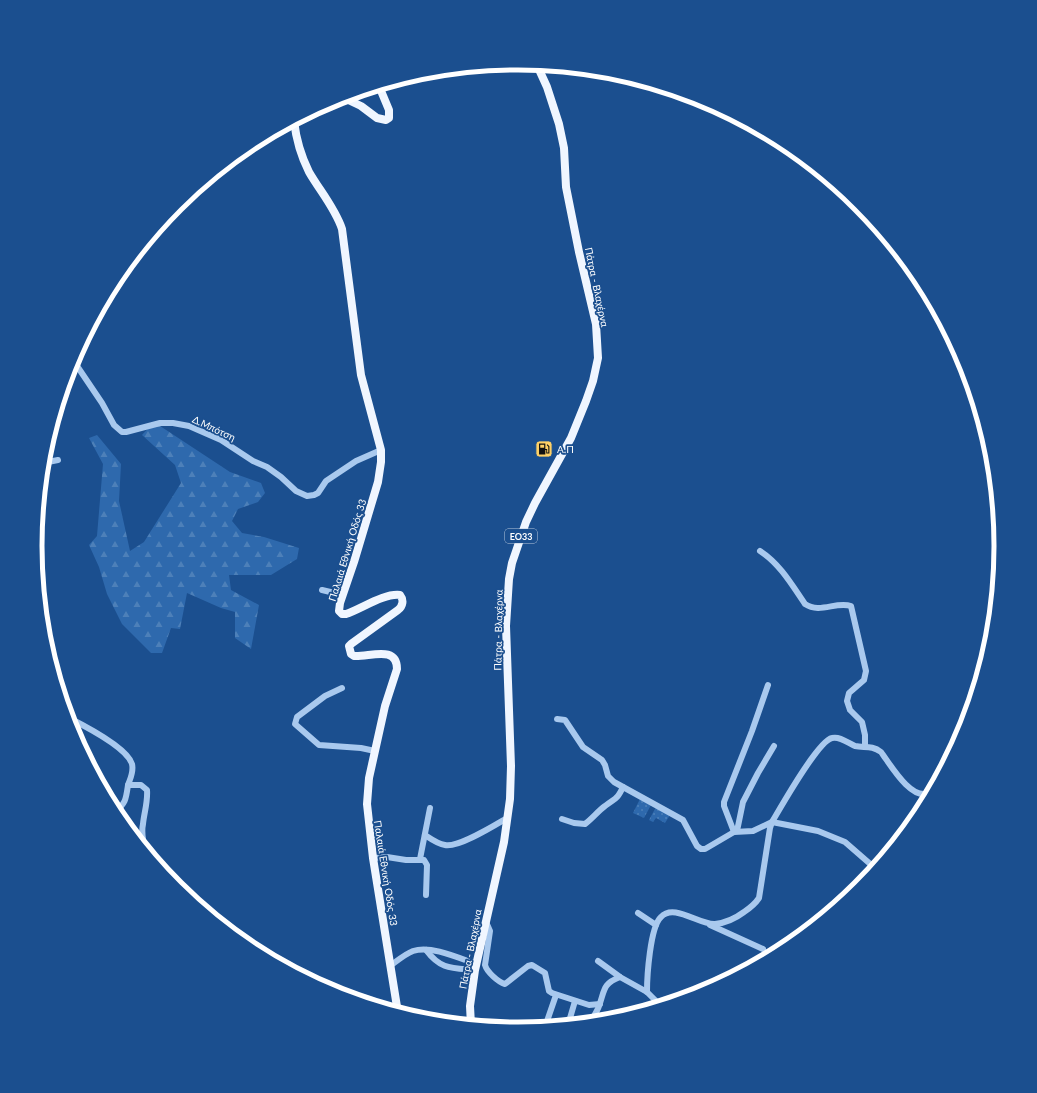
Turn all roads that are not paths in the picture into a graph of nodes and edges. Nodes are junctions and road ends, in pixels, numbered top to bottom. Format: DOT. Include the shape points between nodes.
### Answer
graph roads {
  1 [pos="540,71"];
  2 [pos="381,90"];
  3 [pos="350,101"];
  4 [pos="295,126"];
  5 [pos="77,366"];
  6 [pos="381,450"];
  7 [pos="58,460"];
  8 [pos="50,462"];
  9 [pos="760,551"];
  10 [pos="322,590"];
  11 [pos="343,595"];
  12 [pos="768,685"];
  13 [pos="342,688"];
  14 [pos="557,719"];
  15 [pos="75,721"];
  16 [pos="774,746"];
  17 [pos="865,746"];
  18 [pos="375,751"];
  19 [pos="128,785"];
  20 [pos="623,787"];
  21 [pos="926,794"];
  22 [pos="120,808"];
  23 [pos="430,808"];
  24 [pos="508,818"];
  25 [pos="562,819"];
  26 [pos="772,822"];
  27 [pos="736,831"];
  28 [pos="425,835"];
  29 [pos="143,840"];
  30 [pos="373,858"];
  31 [pos="420,859"];
  32 [pos="872,866"];
  33 [pos="426,895"];
  34 [pos="638,913"];
  35 [pos="486,921"];
  36 [pos="705,923"];
  37 [pos="656,925"];
  38 [pos="763,949"];
  39 [pos="426,950"];
  40 [pos="598,961"];
  41 [pos="390,966"];
  42 [pos="476,967"];
  43 [pos="620,977"];
  44 [pos="647,992"];
  45 [pos="556,995"];
  46 [pos="575,1001"];
  47 [pos="657,1002"];
  48 [pos="600,1004"];
  49 [pos="397,1007"];
  50 [pos="593,1017"];
  51 [pos="471,1020"];
  52 [pos="569,1020"];
  53 [pos="547,1022"];
  1 -- 24 [label="main road, Πάτρα - Βλαχέρνα / ΕΟ33" via="559,124 564,148 566,187 596,324 598,358 593,381 571,438 535,503 512,562 506,626 511,766"];
  2 -- 3 [label="main road" via="389,110 386,120 377,118"];
  4 -- 6 [label="main road, Παλαιά Εθνική Οδός 33" via="299,147 309,171 342,229 361,375"];
  5 -- 6 [label="street, Δ.Μπότση" via="114,426 122,432 160,423 189,426 221,440 273,471 296,491 307,496 318,493 326,481 356,461"];
  6 -- 11 [label="main road, Παλαιά Εθνική Οδός 33" via="378,482"];
  7 -- 8 [label="street"];
  9 -- 17 [label="street" via="780,568 808,606 851,606 866,671 864,680 850,693 847,701 850,710 862,722"];
  10 -- 11 [label="street"];
  11 -- 18 [label="main road, Παλαιά Εθνική Οδός 33" via="339,607 342,614 388,596 400,595 403,602 400,608 349,646 354,656 388,654 394,657 397,663"];
  12 -- 27 [label="street" via="724,802"];
  13 -- 18 [label="street" via="325,696 297,717 295,724 319,745"];
  14 -- 20 [label="street" via="565,720 583,747 606,765 608,776"];
  15 -- 19 [label="street" via="117,746 127,756 132,764"];
  16 -- 27 [label="street" via="743,802"];
  17 -- 21 [label="street" via="881,752 910,789"];
  17 -- 26 [label="street" via="853,745 837,738 825,741"];
  18 -- 30 [label="main road, Παλαιά Εθνική Οδός 33" via="367,804"];
  19 -- 22 [label="street" via="126,799"];
  19 -- 29 [label="street" via="141,785 147,790 148,798 142,825"];
  20 -- 25 [label="street" via="615,800 604,806 585,824"];
  20 -- 27 [label="street" via="683,820 701,849"];
  23 -- 28 [label="street"];
  24 -- 28 [label="street" via="454,845 446,846"];
  24 -- 35 [label="main road, Πάτρα - Βλαχέρνα / ΕΟ33"];
  26 -- 27 [label="street" via="753,831"];
  26 -- 32 [label="street" via="818,831 845,842"];
  26 -- 36 [label="street" via="759,898 738,916 725,922"];
  28 -- 31 [label="street"];
  30 -- 31 [label="street"];
  30 -- 41 [label="main road, Παλαιά Εθνική Οδός 33"];
  31 -- 33 [label="street" via="427,865"];
  34 -- 37 [label="street"];
  35 -- 42 [label="main road, Πάτρα - Βλαχέρνα / ΕΟ33"];
  35 -- 45 [label="street" via="490,931 484,962 486,969 505,984 532,965 545,973 549,991"];
  36 -- 37 [label="street" via="674,912 666,913"];
  36 -- 38 [label="street"];
  37 -- 44 [label="street"];
  39 -- 41 [label="street" via="414,950"];
  39 -- 42 [label="street" via="448,954"];
  39 -- 42 [label="street" via="434,960 444,966"];
  40 -- 43 [label="street"];
  41 -- 49 [label="main road, Παλαιά Εθνική Οδός 33"];
  42 -- 51 [label="main road, Πάτρα - Βλαχέρνα / ΕΟ33" via="470,1006"];
  43 -- 44 [label="street"];
  43 -- 48 [label="street" via="610,981"];
  44 -- 47 [label="street"];
  45 -- 46 [label="street"];
  45 -- 53 [label="street"];
  46 -- 48 [label="street" via="589,1005"];
  46 -- 52 [label="street"];
  48 -- 50 [label="street"];
}
